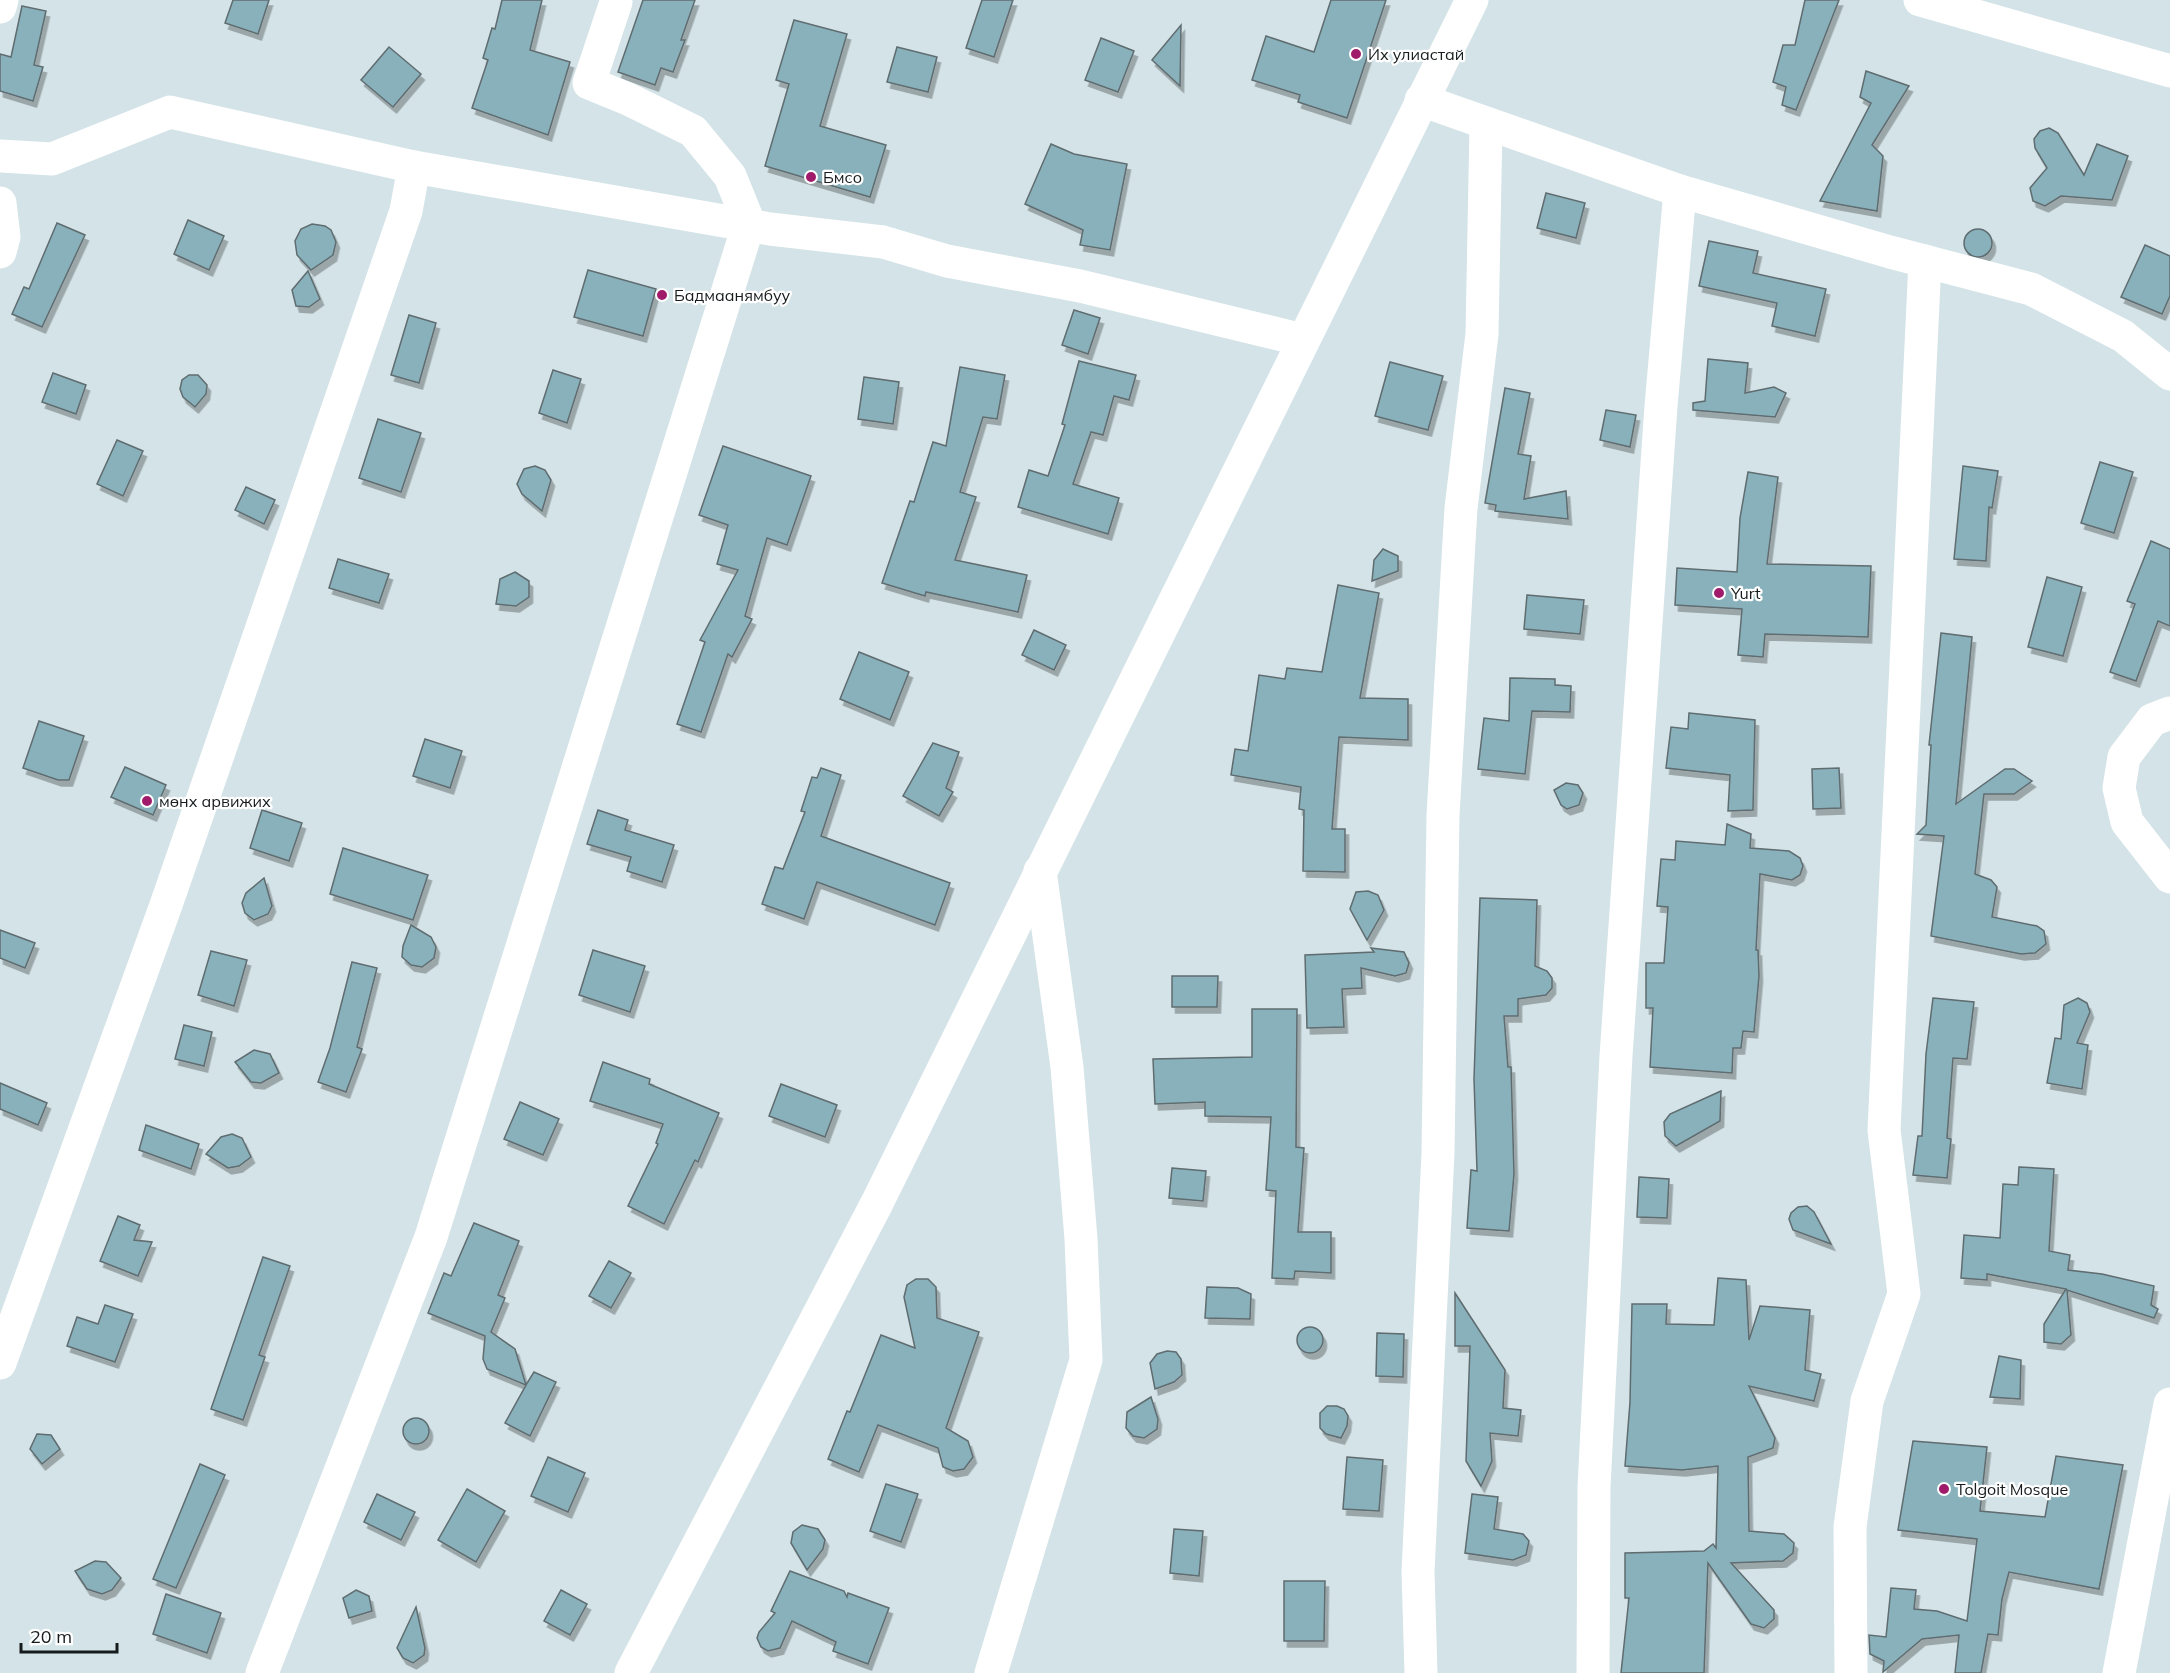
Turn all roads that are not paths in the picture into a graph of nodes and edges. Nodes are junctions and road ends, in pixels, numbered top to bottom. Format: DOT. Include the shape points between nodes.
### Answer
graph roads {
  1 [pos="2,0"];
  2 [pos="1472,0"];
  3 [pos="1920,0"];
  4 [pos="616,2"];
  5 [pos="0,7"];
  6 [pos="2170,71"];
  7 [pos="1421,100"];
  8 [pos="1486,124"];
  9 [pos="0,156"];
  10 [pos="414,167"];
  11 [pos="1680,191"];
  12 [pos="0,203"];
  13 [pos="749,223"];
  14 [pos="0,252"];
  15 [pos="1925,261"];
  16 [pos="1303,340"];
  17 [pos="2170,374"];
  18 [pos="2170,713"];
  19 [pos="1040,871"];
  20 [pos="2170,877"];
  21 [pos="0,1364"];
  22 [pos="2170,1404"];
  23 [pos="262,1673"];
  24 [pos="631,1673"];
  25 [pos="991,1673"];
  26 [pos="1421,1673"];
  27 [pos="1593,1673"];
  28 [pos="1851,1673"];
  29 [pos="2119,1673"];
  1 -- 5 [label="street"];
  2 -- 7 [label="street"];
  3 -- 6 [label="street"];
  4 -- 13 [label="street" via="589,83 693,131 730,176"];
  7 -- 8 [label="street"];
  7 -- 16 [label="street"];
  8 -- 11 [label="street"];
  8 -- 26 [label="street" via="1482,334 1461,508 1443,814 1438,1153 1418,1572"];
  9 -- 10 [label="street" via="52,159 170,112"];
  10 -- 13 [label="street"];
  10 -- 21 [label="street" via="406,211 166,905"];
  11 -- 15 [label="street"];
  11 -- 27 [label="street" via="1660,418 1616,1056 1594,1487"];
  12 -- 14 [label="street" via="4,237"];
  13 -- 16 [label="street" via="883,242 947,261 1080,286"];
  13 -- 23 [label="street" via="430,1237"];
  15 -- 17 [label="street" via="2031,289 2123,336"];
  15 -- 28 [label="street" via="1884,1130 1904,1294 1866,1401 1850,1527"];
  16 -- 19 [label="street"];
  18 -- 20 [label="street" via="2152,720 2124,757 2119,788 2127,822"];
  19 -- 24 [label="street" via="877,1203"];
  19 -- 25 [label="street" via="1067,1066 1086,1360"];
  22 -- 29 [label="street"];
}
